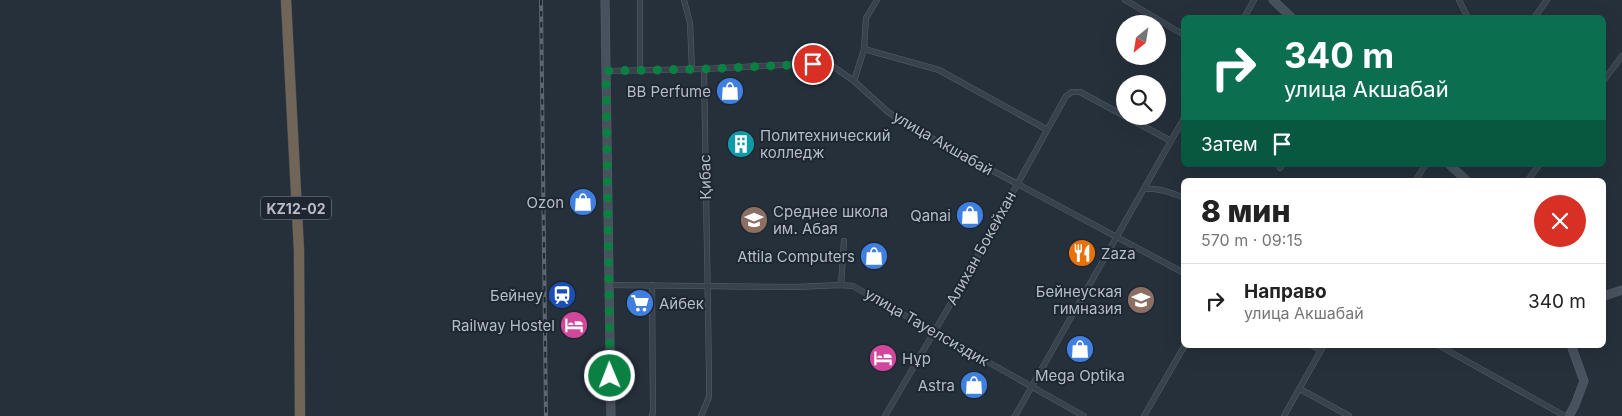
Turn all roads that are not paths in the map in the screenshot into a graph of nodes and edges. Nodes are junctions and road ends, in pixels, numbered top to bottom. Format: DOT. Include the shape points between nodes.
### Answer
graph roads {
  1 [pos="286,0"];
  2 [pos="605,0"];
  3 [pos="640,0"];
  4 [pos="684,0"];
  5 [pos="877,0"];
  6 [pos="1126,0"];
  7 [pos="1254,0"];
  8 [pos="1273,0"];
  9 [pos="1459,0"];
  10 [pos="1547,0"];
  11 [pos="1246,15"];
  12 [pos="1289,15"];
  13 [pos="1466,15"];
  14 [pos="1536,15"];
  15 [pos="1181,33"];
  16 [pos="864,49"];
  17 [pos="1622,56"];
  18 [pos="692,69"];
  19 [pos="704,69"];
  20 [pos="606,71"];
  21 [pos="640,71"];
  22 [pos="1606,77"];
  23 [pos="854,81"];
  24 [pos="1181,123"];
  25 [pos="1046,129"];
  26 [pos="1171,141"];
  27 [pos="1424,167"];
  28 [pos="1452,167"];
  29 [pos="1538,167"];
  30 [pos="1417,178"];
  31 [pos="1464,178"];
  32 [pos="1529,178"];
  33 [pos="1016,184"];
  34 [pos="1144,189"];
  35 [pos="1181,197"];
  36 [pos="1116,238"];
  37 [pos="844,241"];
  38 [pos="1181,271"];
  39 [pos="608,285"];
  40 [pos="652,285"];
  41 [pos="707,285"];
  42 [pos="841,285"];
  43 [pos="1622,290"];
  44 [pos="1606,295"];
  45 [pos="934,332"];
  46 [pos="1183,348"];
  47 [pos="1323,348"];
  48 [pos="1443,348"];
  49 [pos="1572,348"];
  50 [pos="1032,386"];
  51 [pos="1300,389"];
  52 [pos="300,416"];
  53 [pos="610,416"];
  54 [pos="652,416"];
  55 [pos="701,416"];
  56 [pos="885,416"];
  57 [pos="1015,416"];
  58 [pos="1084,416"];
  59 [pos="1144,416"];
  60 [pos="1284,416"];
  61 [pos="1349,416"];
  62 [pos="1567,416"];
  1 -- 52 [label="highway, KZ12-02" via="299,251"];
  2 -- 20 [label="street"];
  3 -- 21 [label="street"];
  4 -- 18 [label="street" via="690,22"];
  5 -- 16 [label="street" via="866,18"];
  6 -- 15 [label="street"];
  7 -- 11 [label="street"];
  8 -- 12 [label="street"];
  9 -- 13 [label="street"];
  10 -- 14 [label="street"];
  16 -- 23 [label="street"];
  16 -- 25 [label="street" via="939,70"];
  17 -- 22 [label="street"];
  18 -- 19 [label="street, улица Акшабай"];
  18 -- 21 [label="street, улица Акшабай"];
  19 -- 23 [label="street, улица Акшабай" via="827,64"];
  19 -- 41 [label="street, Қибас"];
  20 -- 21 [label="street, улица Акшабай"];
  20 -- 39 [label="street"];
  23 -- 33 [label="street, улица Акшабай" via="909,126"];
  24 -- 26 [label="street"];
  25 -- 26 [label="street, Алихан Бокейхан" via="1066,96 1080,92"];
  25 -- 33 [label="street, Алихан Бокейхан"];
  26 -- 34 [label="street"];
  27 -- 30 [label="street"];
  28 -- 31 [label="street"];
  29 -- 32 [label="street"];
  33 -- 36 [label="street, улица Акшабай"];
  33 -- 45 [label="street, Алихан Бокейхан"];
  34 -- 35 [label="street" via="1167,190"];
  34 -- 36 [label="street"];
  36 -- 38 [label="street, улица Акшабай"];
  36 -- 50 [label="street"];
  37 -- 42 [label="street"];
  39 -- 40 [label="street, улица Тауелсиздик"];
  39 -- 53 [label="street"];
  40 -- 41 [label="street, улица Тауелсиздик"];
  40 -- 54 [label="street"];
  41 -- 42 [label="street, улица Тауелсиздик"];
  41 -- 55 [label="street, Қибас" via="708,397"];
  42 -- 45 [label="street, улица Тауелсиздик" via="863,290"];
  43 -- 44 [label="street"];
  45 -- 50 [label="street, улица Тауелсиздик"];
  45 -- 56 [label="street, Алихан Бокейхан"];
  46 -- 59 [label="street"];
  47 -- 51 [label="street"];
  48 -- 62 [label="street"];
  49 -- 62 [label="street" via="1584,381 1576,405"];
  50 -- 57 [label="street"];
  50 -- 58 [label="street, улица Тауелсиздик"];
  51 -- 60 [label="street"];
  51 -- 61 [label="street"];
}
